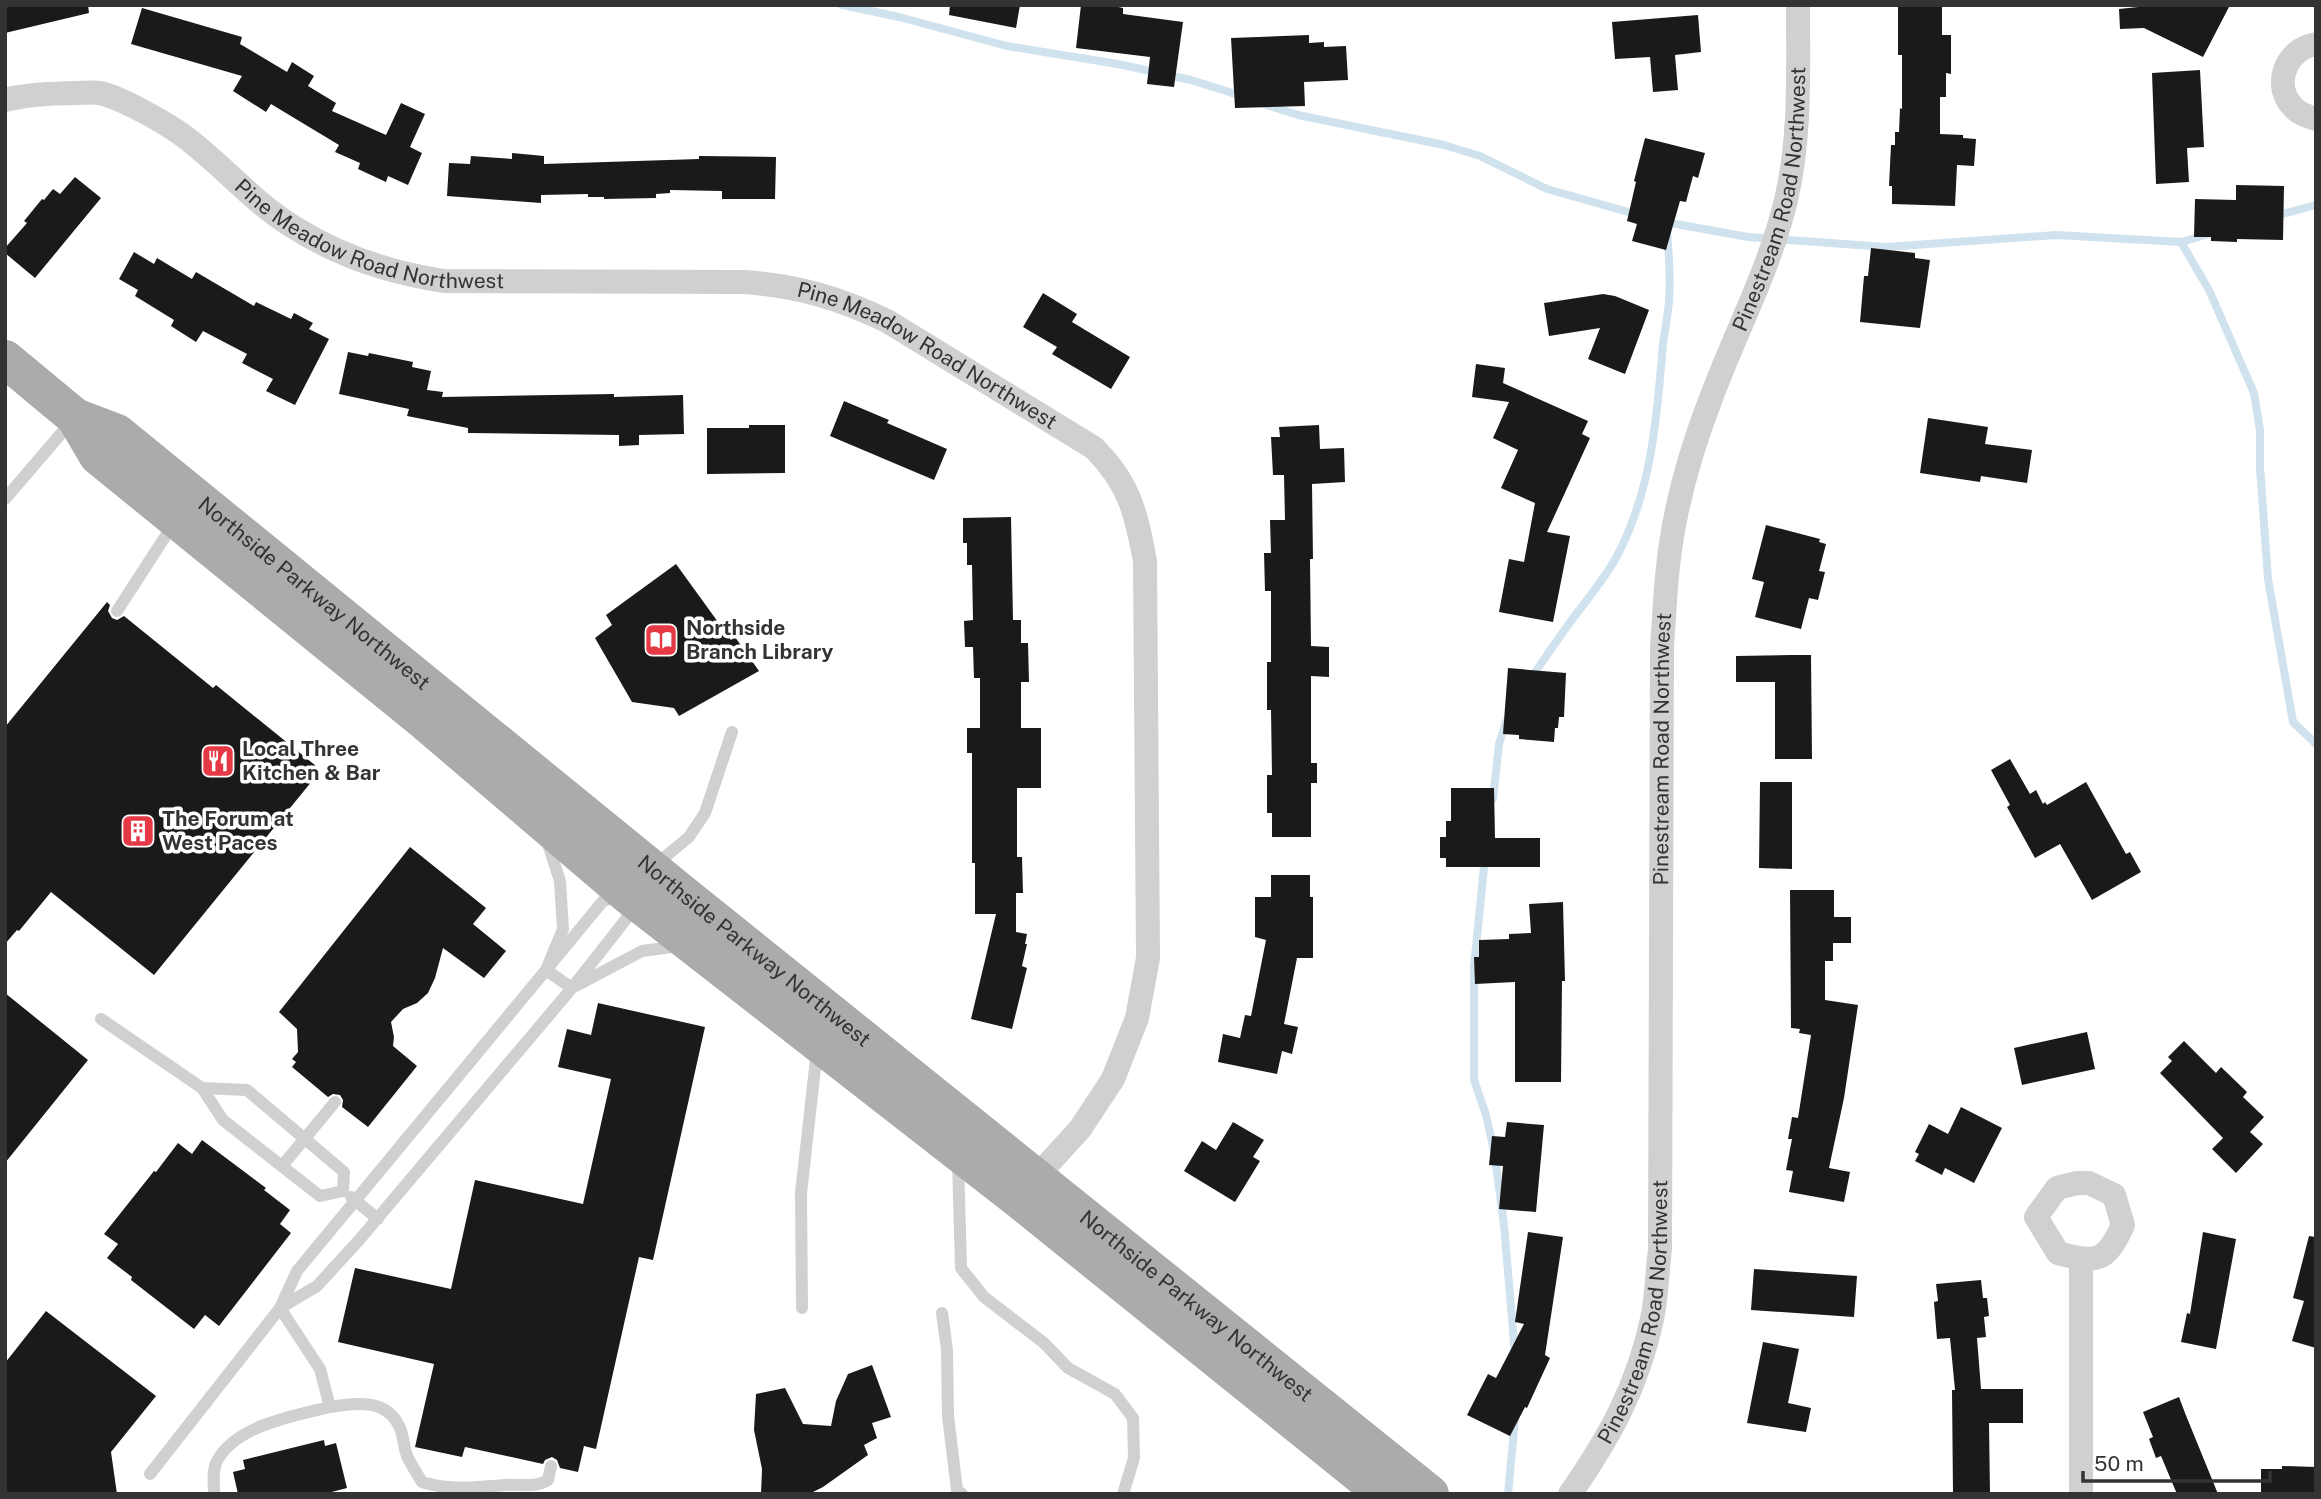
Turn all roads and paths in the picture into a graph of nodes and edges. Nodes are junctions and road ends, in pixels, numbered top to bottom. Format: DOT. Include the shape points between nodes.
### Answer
graph roads {
  1 [pos="1798,5"];
  2 [pos="2316,44"];
  3 [pos="5,100"];
  4 [pos="2316,118"];
  5 [pos="5,359"];
  6 [pos="75,417"];
  7 [pos="5,499"];
  8 [pos="176,520"];
  9 [pos="117,611"];
  10 [pos="732,732"];
  11 [pos="539,819"];
  12 [pos="639,881"];
  13 [pos="692,944"];
  14 [pos="546,970"];
  15 [pos="572,988"];
  16 [pos="101,1019"];
  17 [pos="818,1042"];
  18 [pos="202,1088"];
  19 [pos="335,1102"];
  20 [pos="304,1139"];
  21 [pos="957,1152"];
  22 [pos="282,1166"];
  23 [pos="1026,1187"];
  24 [pos="343,1191"];
  25 [pos="355,1200"];
  26 [pos="378,1219"];
  27 [pos="2081,1260"];
  28 [pos="280,1308"];
  29 [pos="802,1308"];
  30 [pos="942,1312"];
  31 [pos="330,1407"];
  32 [pos="551,1466"];
  33 [pos="150,1474"];
  34 [pos="214,1494"];
  35 [pos="962,1494"];
  36 [pos="1123,1494"];
  37 [pos="1384,1494"];
  38 [pos="1430,1494"];
  39 [pos="1570,1494"];
  40 [pos="2081,1494"];
  1 -- 39 [label="street, Pinestream Road Northwest" via="1795,148 1786,199 1773,249 1692,452 1668,566 1662,660 1660,1249 1652,1317 1639,1369 1618,1420"];
  2 -- 4 [label="street" via="2295,53 2288,62 2283,88 2294,108"];
  3 -- 23 [label="street, Pine Meadow Road Northwest" via="25,95 99,93 121,100 180,133 293,228 373,266 406,275 444,281 745,282 823,295 887,321 1094,448 1112,467 1127,490 1145,561 1148,958 1137,1018 1112,1079 1080,1129"];
  5 -- 6 [label="main road, Northside Parkway Northwest"];
  6 -- 7 [label="lane"];
  6 -- 8 [label="main road, Northside Parkway Northwest" via="98,456"];
  6 -- 12 [label="main road, Northside Parkway Northwest" via="117,433"];
  8 -- 9 [label="lane"];
  8 -- 11 [label="main road, Northside Parkway Northwest"];
  10 -- 12 [label="lane" via="705,813 689,837"];
  11 -- 12 [label="main road, Northside Parkway Northwest"];
  11 -- 14 [label="lane" via="561,881 563,929"];
  12 -- 13 [label="main road, Northside Parkway Northwest"];
  12 -- 14 [label="lane" via="603,901"];
  12 -- 15 [label="lane" via="627,918"];
  12 -- 23 [label="main road, Northside Parkway Northwest"];
  13 -- 15 [label="lane" via="642,951"];
  13 -- 17 [label="main road, Northside Parkway Northwest"];
  14 -- 15 [label="lane"];
  14 -- 25 [label="lane"];
  15 -- 26 [label="lane"];
  16 -- 18 [label="lane"];
  17 -- 21 [label="main road, Northside Parkway Northwest"];
  17 -- 29 [label="lane" via="801,1193"];
  18 -- 20 [label="lane" via="247,1090"];
  18 -- 22 [label="lane" via="223,1120"];
  19 -- 20 [label="lane"];
  20 -- 22 [label="lane"];
  20 -- 24 [label="lane" via="344,1172"];
  21 -- 23 [label="main road, Northside Parkway Northwest"];
  21 -- 36 [label="lane" via="961,1268 984,1297 1044,1343 1068,1368 1115,1394 1133,1418 1134,1458"];
  22 -- 24 [label="lane" via="320,1196"];
  23 -- 37 [label="main road, Northside Parkway Northwest"];
  23 -- 38 [label="main road, Northside Parkway Northwest"];
  24 -- 25 [label="lane"];
  25 -- 26 [label="lane"];
  25 -- 28 [label="lane" via="297,1271"];
  26 -- 28 [label="lane" via="317,1286"];
  27 -- 40 [label="street"];
  28 -- 31 [label="lane" via="320,1369"];
  28 -- 33 [label="lane"];
  30 -- 35 [label="lane" via="948,1416 957,1490"];
  31 -- 32 [label="lane" via="358,1402 388,1412 399,1424 407,1456 422,1482 438,1487 541,1484 548,1480"];
  31 -- 34 [label="lane" via="248,1432 216,1462"];
}
